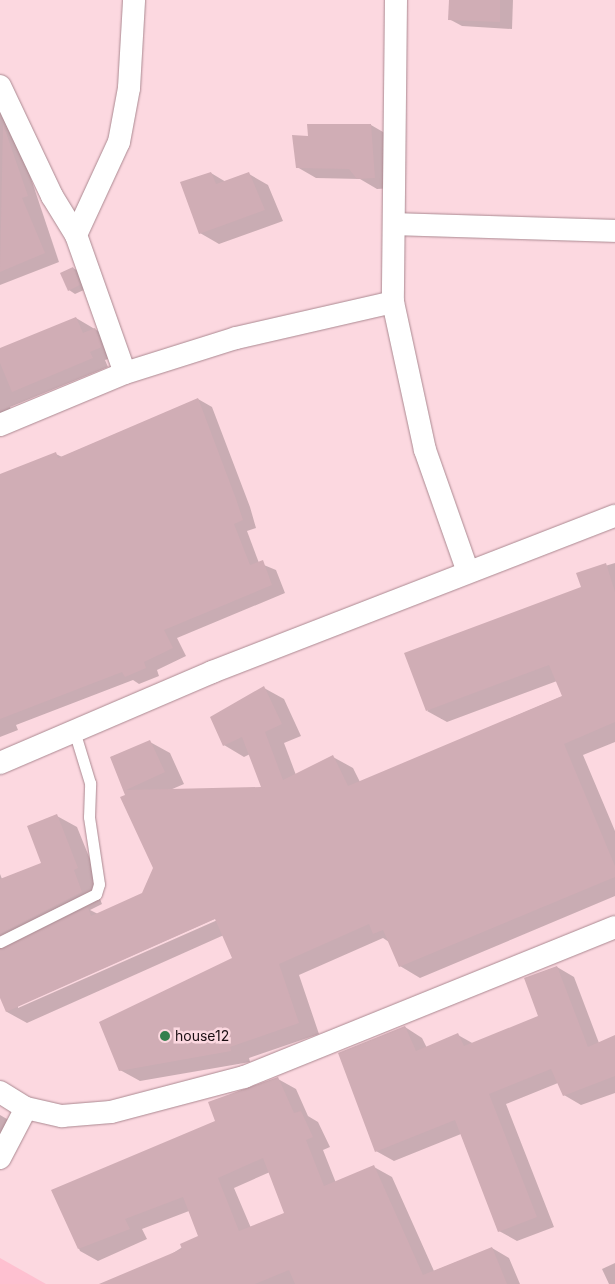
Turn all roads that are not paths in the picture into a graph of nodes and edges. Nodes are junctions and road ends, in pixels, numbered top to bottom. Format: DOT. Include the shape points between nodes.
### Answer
graph roads {
  1 [pos="134,0"];
  2 [pos="396,0"];
  3 [pos="0,86"];
  4 [pos="395,224"];
  5 [pos="615,231"];
  6 [pos="76,235"];
  7 [pos="393,302"];
  8 [pos="125,374"];
  9 [pos="0,425"];
  10 [pos="615,516"];
  11 [pos="468,572"];
  12 [pos="75,734"];
  13 [pos="0,763"];
  14 [pos="615,927"];
  15 [pos="0,942"];
  16 [pos="0,1092"];
  17 [pos="26,1108"];
  18 [pos="0,1158"];
  1 -- 6 [label="street" via="129,88 118,142"];
  2 -- 4 [label="street"];
  3 -- 6 [label="street" via="52,196"];
  4 -- 5 [label="street"];
  4 -- 7 [label="street"];
  6 -- 8 [label="street"];
  7 -- 8 [label="street" via="236,338"];
  7 -- 11 [label="street" via="425,450"];
  8 -- 9 [label="street"];
  10 -- 11 [label="street"];
  11 -- 12 [label="street" via="212,672"];
  12 -- 13 [label="street"];
  12 -- 15 [label="lane" via="90,783 89,817 100,884 96,894"];
  14 -- 17 [label="street" via="244,1077 111,1112 62,1116"];
  16 -- 17 [label="street"];
  17 -- 18 [label="street"];
}
